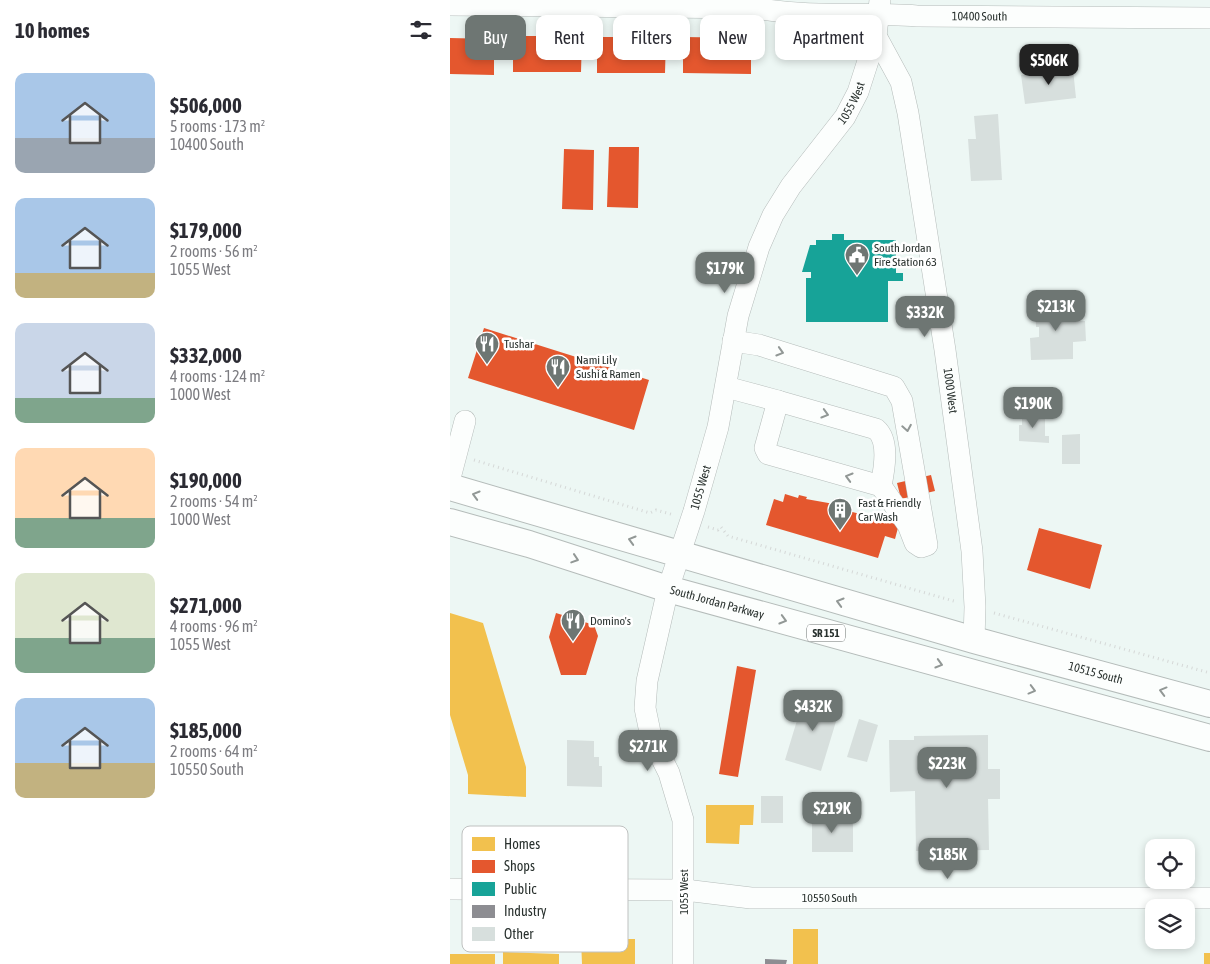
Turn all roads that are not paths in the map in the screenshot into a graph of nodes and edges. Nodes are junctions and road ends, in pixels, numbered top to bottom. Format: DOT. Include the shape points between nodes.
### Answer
graph roads {
  1 [pos="450,5"];
  2 [pos="880,7"];
  3 [pos="1210,18"];
  4 [pos="882,47"];
  5 [pos="870,60"];
  6 [pos="732,341"];
  7 [pos="726,387"];
  8 [pos="778,401"];
  9 [pos="465,420"];
  10 [pos="450,478"];
  11 [pos="881,486"];
  12 [pos="450,487"];
  13 [pos="450,522"];
  14 [pos="679,554"];
  15 [pos="668,588"];
  16 [pos="978,641"];
  17 [pos="1210,704"];
  18 [pos="1210,738"];
  19 [pos="628,890"];
  20 [pos="685,890"];
  21 [pos="1210,898"];
  22 [pos="683,964"];
  1 -- 2 [label="street, 10400 South" via="755,8 785,14"];
  2 -- 3 [label="street, 10400 South" via="917,16"];
  4 -- 16 [label="street, 1000 West" via="901,82 910,123 967,506"];
  5 -- 6 [label="street, 1055 West" via="845,117 790,186 772,215 747,281"];
  6 -- 7 [label="street, 1055 West"];
  6 -- 11 [label="street, one-way" via="759,345 894,387 902,401 927,542 925,547 915,543 908,525"];
  7 -- 8 [label="street"];
  7 -- 14 [label="street, 1055 West" via="718,427"];
  8 -- 11 [label="street, one-way" via="876,429 881,436 885,461"];
  11 -- 8 [label="street, one-way" via="768,454 764,448"];
  9 -- 10 [label="street"];
  14 -- 12 [label="main road, one-way"];
  13 -- 15 [label="main road, South Jordan Parkway / SR 151, one-way"];
  14 -- 15 [label="street, 1055 West"];
  16 -- 14 [label="main road, one-way"];
  15 -- 18 [label="main road, South Jordan Parkway / SR 151, one-way"];
  15 -- 20 [label="street, 1055 West" via="647,681 645,708 651,737 669,773 681,812"];
  17 -- 16 [label="main road, 10515 South, one-way"];
  19 -- 20 [label="street, 10550 South"];
  20 -- 21 [label="street, 10550 South" via="751,898"];
  20 -- 22 [label="street, 1055 West"];
}
